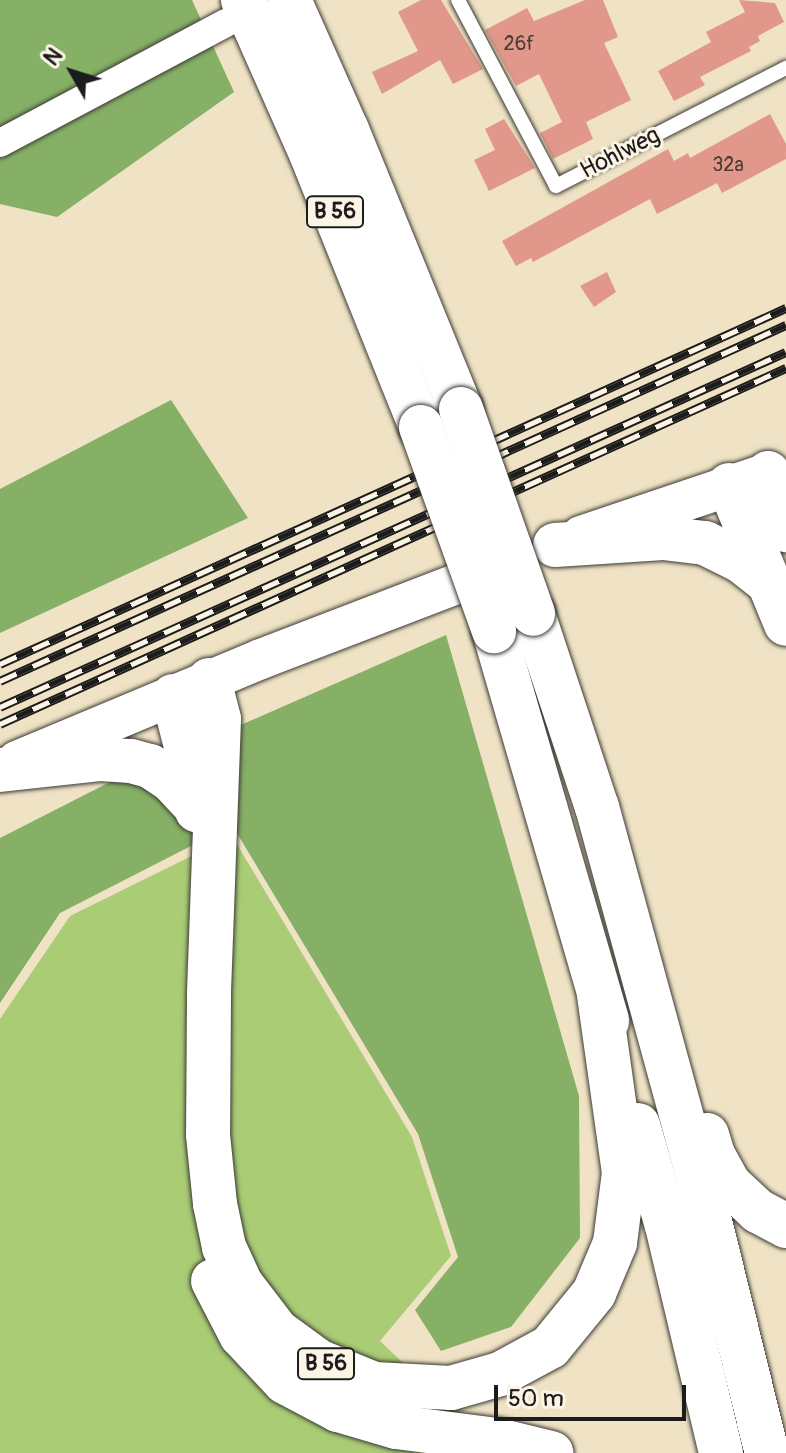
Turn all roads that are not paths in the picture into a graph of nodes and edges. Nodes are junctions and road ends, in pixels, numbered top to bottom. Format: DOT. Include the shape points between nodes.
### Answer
graph roads {
  1 [pos="289,0"];
  2 [pos="458,0"];
  3 [pos="234,12"];
  4 [pos="786,68"];
  5 [pos="0,143"];
  6 [pos="761,475"];
  7 [pos="786,530"];
  8 [pos="555,545"];
  9 [pos="768,582"];
  10 [pos="786,624"];
  11 [pos="191,688"];
  12 [pos="0,769"];
  13 [pos="197,808"];
  14 [pos="599,994"];
  15 [pos="652,1011"];
  16 [pos="786,1226"];
  17 [pos="551,1453"];
  18 [pos="721,1453"];
  19 [pos="767,1453"];
  1 -- 15 [label="highway, B 56, bridge" via="461,409 597,807"];
  2 -- 4 [label="lane, Hohlweg" via="556,186"];
  3 -- 5 [label="street"];
  3 -- 14 [label="highway, B 56, bridge" via="312,156 421,427 494,631"];
  6 -- 7 [label="highway"];
  6 -- 8 [label="main road"];
  6 -- 9 [label="highway"];
  8 -- 9 [label="highway" via="663,538 705,543"];
  8 -- 11 [label="main road"];
  9 -- 10 [label="highway"];
  11 -- 12 [label="main road"];
  11 -- 13 [label="highway" via="190,762"];
  11 -- 14 [label="highway, B 56" via="219,719 209,1012 208,1135 215,1204 224,1247 241,1284 277,1331 318,1361 374,1384 451,1388 500,1374 550,1347 594,1293 615,1243 624,1173"];
  12 -- 13 [label="highway" via="131,761 171,780"];
  13 -- 17 [label="highway" via="201,864 193,1123 198,1227 215,1286 241,1335 285,1382 338,1410 396,1427"];
  14 -- 18 [label="highway, B 56" via="667,1226"];
  15 -- 16 [label="highway" via="687,1063 713,1155 729,1184 758,1211"];
  15 -- 19 [label="highway, B 56"];
}
